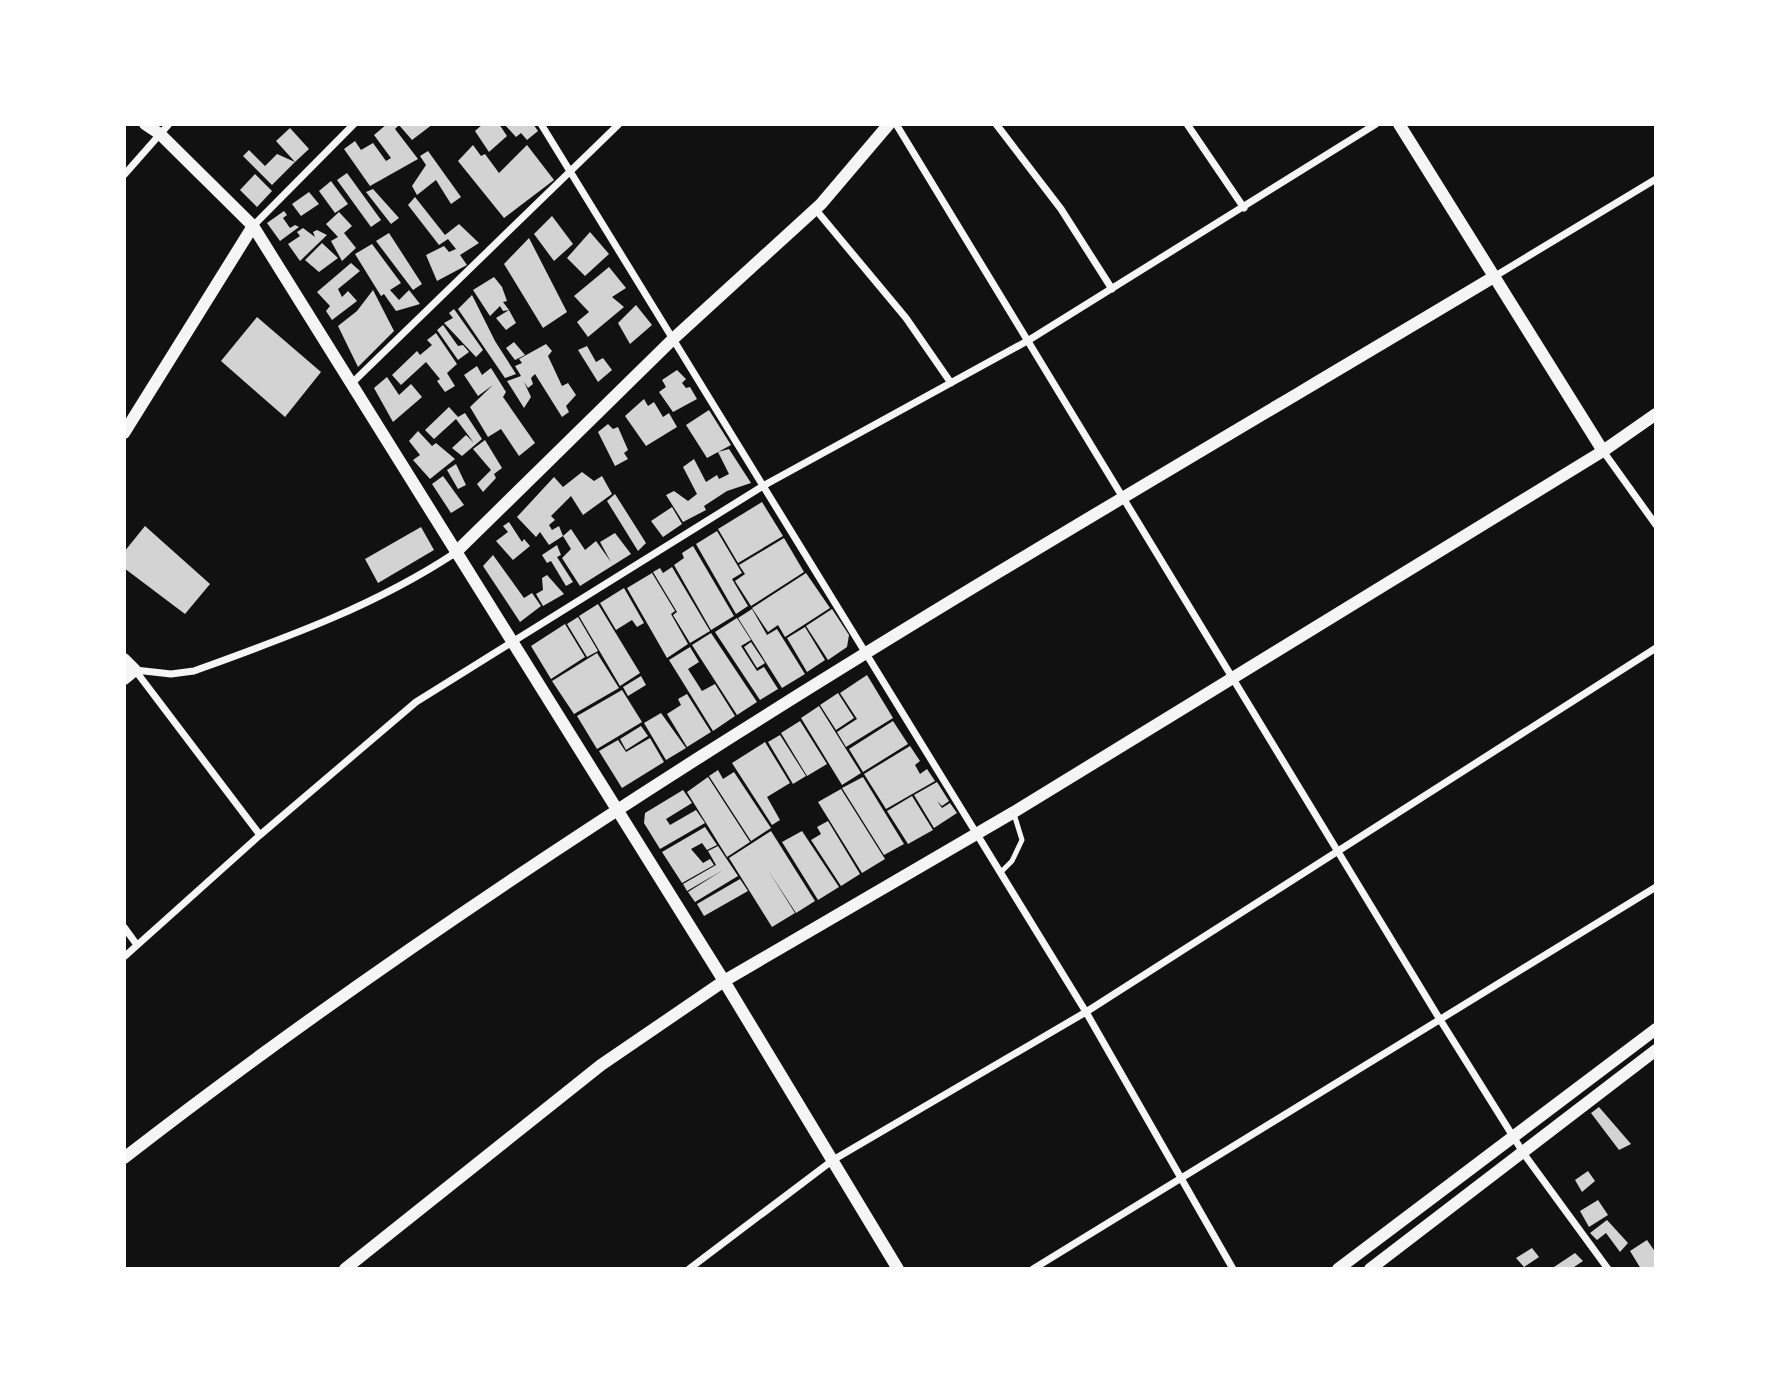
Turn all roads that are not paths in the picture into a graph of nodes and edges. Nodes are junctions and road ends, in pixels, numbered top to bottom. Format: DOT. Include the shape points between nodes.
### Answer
graph roads {
  1 [pos="145,124"];
  2 [pos="354,124"];
  3 [pos="541,124"];
  4 [pos="619,124"];
  5 [pos="889,124"];
  6 [pos="896,124"];
  7 [pos="996,124"];
  8 [pos="1187,124"];
  9 [pos="1376,124"];
  10 [pos="1399,124"];
  11 [pos="165,129"];
  12 [pos="570,172"];
  13 [pos="124,175"];
  14 [pos="1656,179"];
  15 [pos="1244,208"];
  16 [pos="816,210"];
  17 [pos="253,226"];
  18 [pos="1492,278"];
  19 [pos="1112,289"];
  20 [pos="673,340"];
  21 [pos="1029,340"];
  22 [pos="951,383"];
  23 [pos="351,384"];
  24 [pos="1656,414"];
  25 [pos="124,433"];
  26 [pos="1604,451"];
  27 [pos="763,486"];
  28 [pos="1124,498"];
  29 [pos="1656,525"];
  30 [pos="455,552"];
  31 [pos="511,642"];
  32 [pos="1656,648"];
  33 [pos="864,652"];
  34 [pos="124,659"];
  35 [pos="135,670"];
  36 [pos="1235,678"];
  37 [pos="124,679"];
  38 [pos="617,811"];
  39 [pos="1014,812"];
  40 [pos="977,834"];
  41 [pos="260,835"];
  42 [pos="1336,853"];
  43 [pos="1000,873"];
  44 [pos="1656,887"];
  45 [pos="124,927"];
  46 [pos="137,945"];
  47 [pos="124,957"];
  48 [pos="724,981"];
  49 [pos="1086,1013"];
  50 [pos="1439,1018"];
  51 [pos="1656,1029"];
  52 [pos="1656,1050"];
  53 [pos="1514,1138"];
  54 [pos="1524,1154"];
  55 [pos="124,1158"];
  56 [pos="833,1160"];
  57 [pos="1181,1177"];
  58 [pos="345,1269"];
  59 [pos="689,1269"];
  60 [pos="898,1269"];
  61 [pos="1033,1269"];
  62 [pos="1233,1269"];
  63 [pos="1338,1269"];
  64 [pos="1370,1269"];
  65 [pos="1608,1269"];
  1 -- 11 [label="street"];
  2 -- 17 [label="street"];
  3 -- 12 [label="street"];
  4 -- 12 [label="street"];
  5 -- 16 [label="street"];
  6 -- 21 [label="street"];
  7 -- 19 [label="street" via="1061,209"];
  8 -- 15 [label="street"];
  9 -- 15 [label="street"];
  10 -- 18 [label="street"];
  11 -- 13 [label="street"];
  11 -- 17 [label="street"];
  12 -- 20 [label="street"];
  12 -- 23 [label="street"];
  14 -- 18 [label="street"];
  15 -- 19 [label="street"];
  16 -- 20 [label="street"];
  16 -- 22 [label="street" via="906,318"];
  17 -- 23 [label="street"];
  17 -- 25 [label="street"];
  18 -- 26 [label="street"];
  18 -- 28 [label="street"];
  19 -- 21 [label="street"];
  20 -- 27 [label="street"];
  20 -- 30 [label="street"];
  21 -- 22 [label="street"];
  21 -- 28 [label="street"];
  22 -- 27 [label="street"];
  23 -- 30 [label="street"];
  24 -- 26 [label="street"];
  26 -- 29 [label="street"];
  26 -- 36 [label="street"];
  27 -- 31 [label="street"];
  27 -- 33 [label="street"];
  28 -- 33 [label="street"];
  28 -- 36 [label="street"];
  30 -- 31 [label="street"];
  30 -- 35 [label="street" via="387,594 328,622 194,671"];
  31 -- 38 [label="street"];
  31 -- 41 [label="street" via="416,702"];
  32 -- 42 [label="street"];
  33 -- 38 [label="street"];
  33 -- 40 [label="street"];
  34 -- 35 [label="street"];
  35 -- 37 [label="street"];
  35 -- 41 [label="street"];
  36 -- 39 [label="street"];
  36 -- 42 [label="street"];
  38 -- 48 [label="street"];
  38 -- 55 [label="street" via="405,951"];
  39 -- 40 [label="street"];
  39 -- 43 [label="lane" via="1022,840"];
  40 -- 43 [label="street"];
  40 -- 48 [label="street"];
  41 -- 46 [label="street"];
  42 -- 49 [label="street"];
  42 -- 50 [label="street"];
  43 -- 49 [label="street"];
  44 -- 50 [label="street"];
  45 -- 46 [label="street"];
  46 -- 47 [label="street"];
  48 -- 56 [label="street"];
  48 -- 58 [label="street" via="601,1065"];
  49 -- 56 [label="street"];
  49 -- 57 [label="street"];
  50 -- 53 [label="street"];
  50 -- 57 [label="street"];
  51 -- 53 [label="street"];
  52 -- 54 [label="street"];
  53 -- 54 [label="street"];
  53 -- 63 [label="street"];
  54 -- 64 [label="street"];
  54 -- 65 [label="street"];
  56 -- 59 [label="street"];
  56 -- 60 [label="street"];
  57 -- 61 [label="street"];
  57 -- 62 [label="street"];
}
